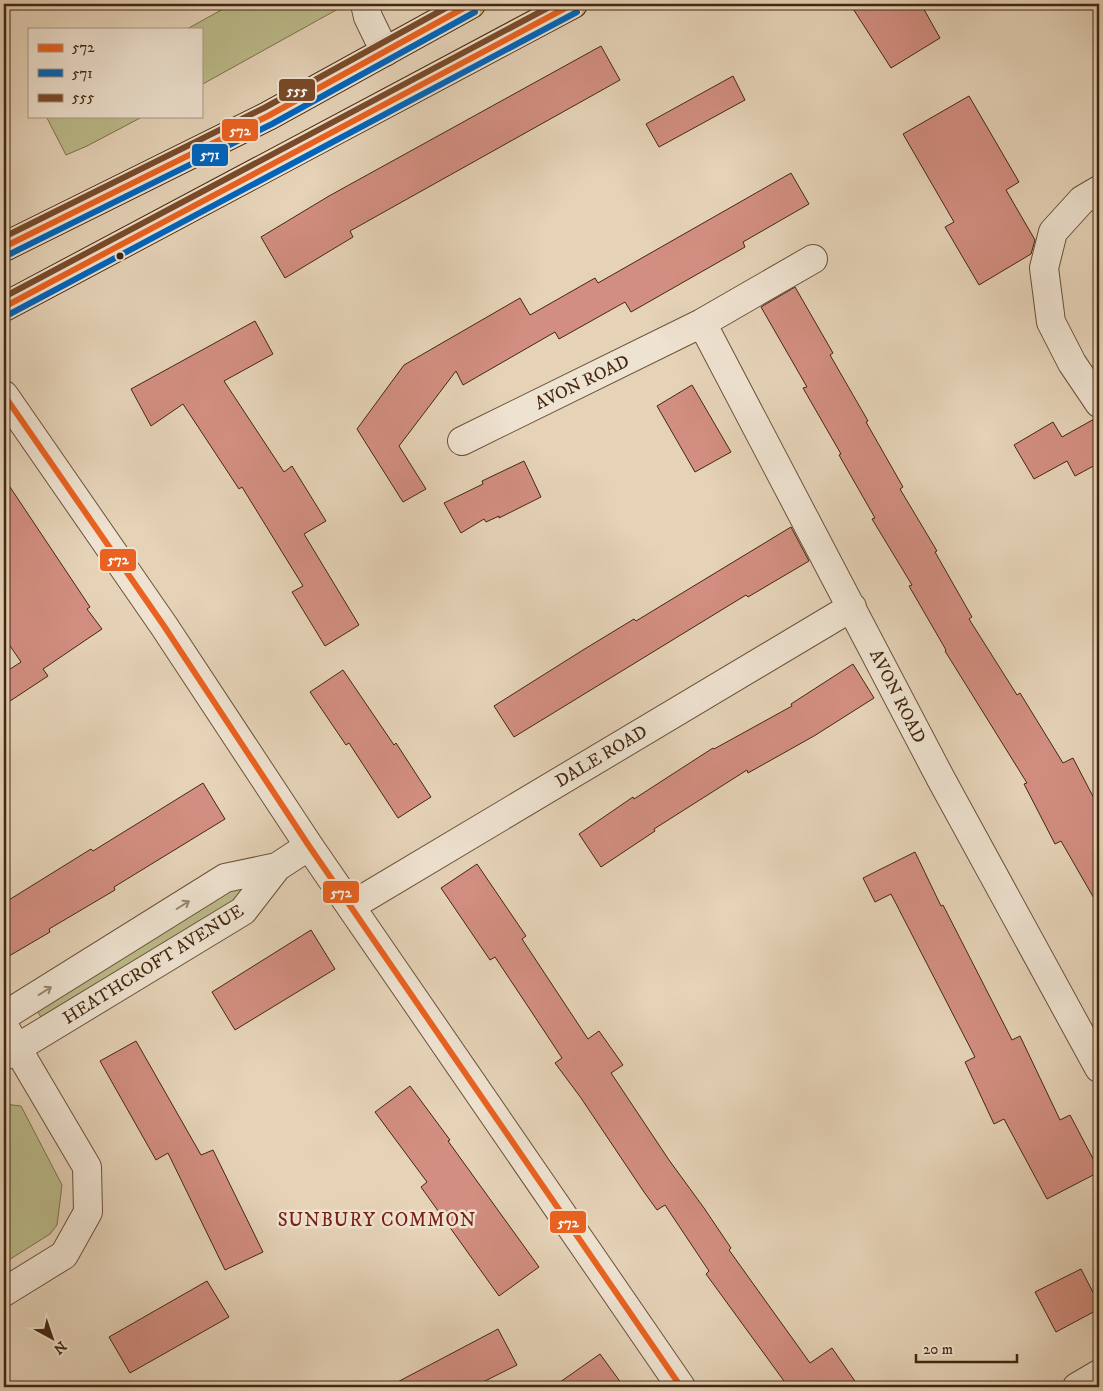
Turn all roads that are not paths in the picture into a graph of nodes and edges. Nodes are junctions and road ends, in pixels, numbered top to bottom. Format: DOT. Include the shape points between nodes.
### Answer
graph roads {
  1 [pos="365,4"];
  2 [pos="471,4"];
  3 [pos="573,4"];
  4 [pos="385,52"];
  5 [pos="1099,190"];
  6 [pos="4,247"];
  7 [pos="813,259"];
  8 [pos="4,307"];
  9 [pos="702,323"];
  10 [pos="4,395"];
  11 [pos="1099,403"];
  12 [pos="462,441"];
  13 [pos="852,606"];
  14 [pos="309,846"];
  15 [pos="277,867"];
  16 [pos="351,906"];
  17 [pos="4,1016"];
  18 [pos="8,1043"];
  19 [pos="1099,1068"];
  20 [pos="4,1292"];
  21 [pos="1099,1374"];
  22 [pos="681,1387"];
  23 [pos="1077,1387"];
  1 -- 4 [label="street" via="368,18"];
  2 -- 4 [label="highway"];
  3 -- 8 [label="highway"];
  4 -- 6 [label="highway" via="268,116"];
  5 -- 11 [label="street" via="1082,200 1053,232 1044,268 1051,322 1072,363"];
  7 -- 9 [label="street, AVON ROAD"];
  9 -- 12 [label="street, AVON ROAD"];
  9 -- 13 [label="street, AVON ROAD"];
  10 -- 14 [label="street" via="164,626"];
  13 -- 16 [label="street, DALE ROAD"];
  13 -- 19 [label="street, AVON ROAD" via="941,779"];
  14 -- 15 [label="street, HEATHCROFT AVENUE"];
  14 -- 16 [label="street"];
  17 -- 15 [label="street, HEATHCROFT AVENUE, one-way" via="225,878"];
  15 -- 18 [label="street, HEATHCROFT AVENUE" via="243,910"];
  16 -- 22 [label="street"];
  18 -- 20 [label="street, HEATHCROFT AVENUE" via="87,1167 88,1212 64,1254"];
  21 -- 23 [label="street"];
}
